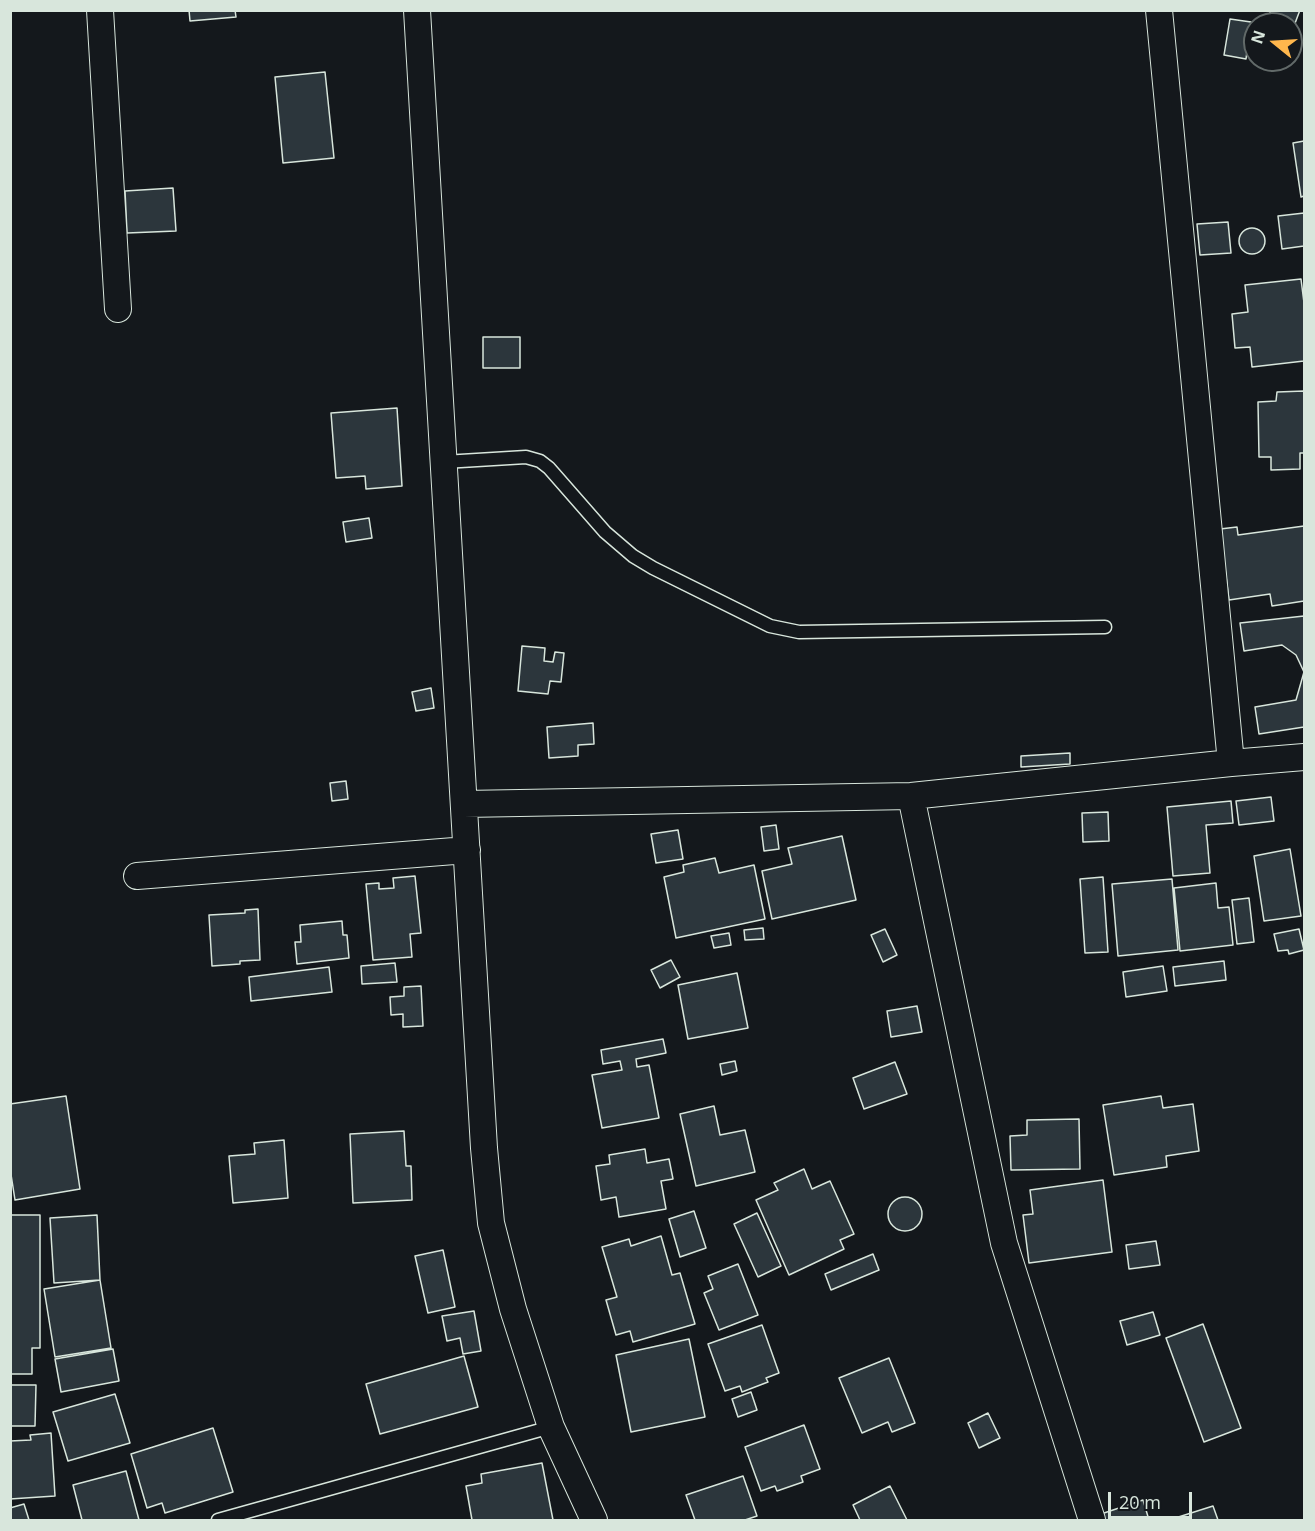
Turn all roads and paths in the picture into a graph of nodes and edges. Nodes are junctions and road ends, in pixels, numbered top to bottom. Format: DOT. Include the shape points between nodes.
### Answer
graph roads {
  1 [pos="100,10"];
  2 [pos="417,10"];
  3 [pos="1159,10"];
  4 [pos="118,309"];
  5 [pos="444,462"];
  6 [pos="1105,627"];
  7 [pos="1305,758"];
  8 [pos="1231,763"];
  9 [pos="911,796"];
  10 [pos="464,804"];
  11 [pos="467,850"];
  12 [pos="137,876"];
  13 [pos="551,1427"];
  14 [pos="218,1521"];
  15 [pos="594,1521"];
  16 [pos="1092,1521"];
  1 -- 4 [label="street"];
  2 -- 5 [label="street"];
  3 -- 8 [label="street"];
  5 -- 6 [label="lane" via="526,458 540,461 605,532 633,556 771,626 799,632"];
  5 -- 10 [label="street"];
  7 -- 8 [label="street"];
  8 -- 9 [label="street"];
  9 -- 10 [label="street"];
  9 -- 16 [label="street" via="1004,1243"];
  10 -- 11 [label="street"];
  11 -- 12 [label="street"];
  11 -- 13 [label="street" via="491,1223 513,1309"];
  13 -- 14 [label="lane"];
  13 -- 15 [label="street"];
}
